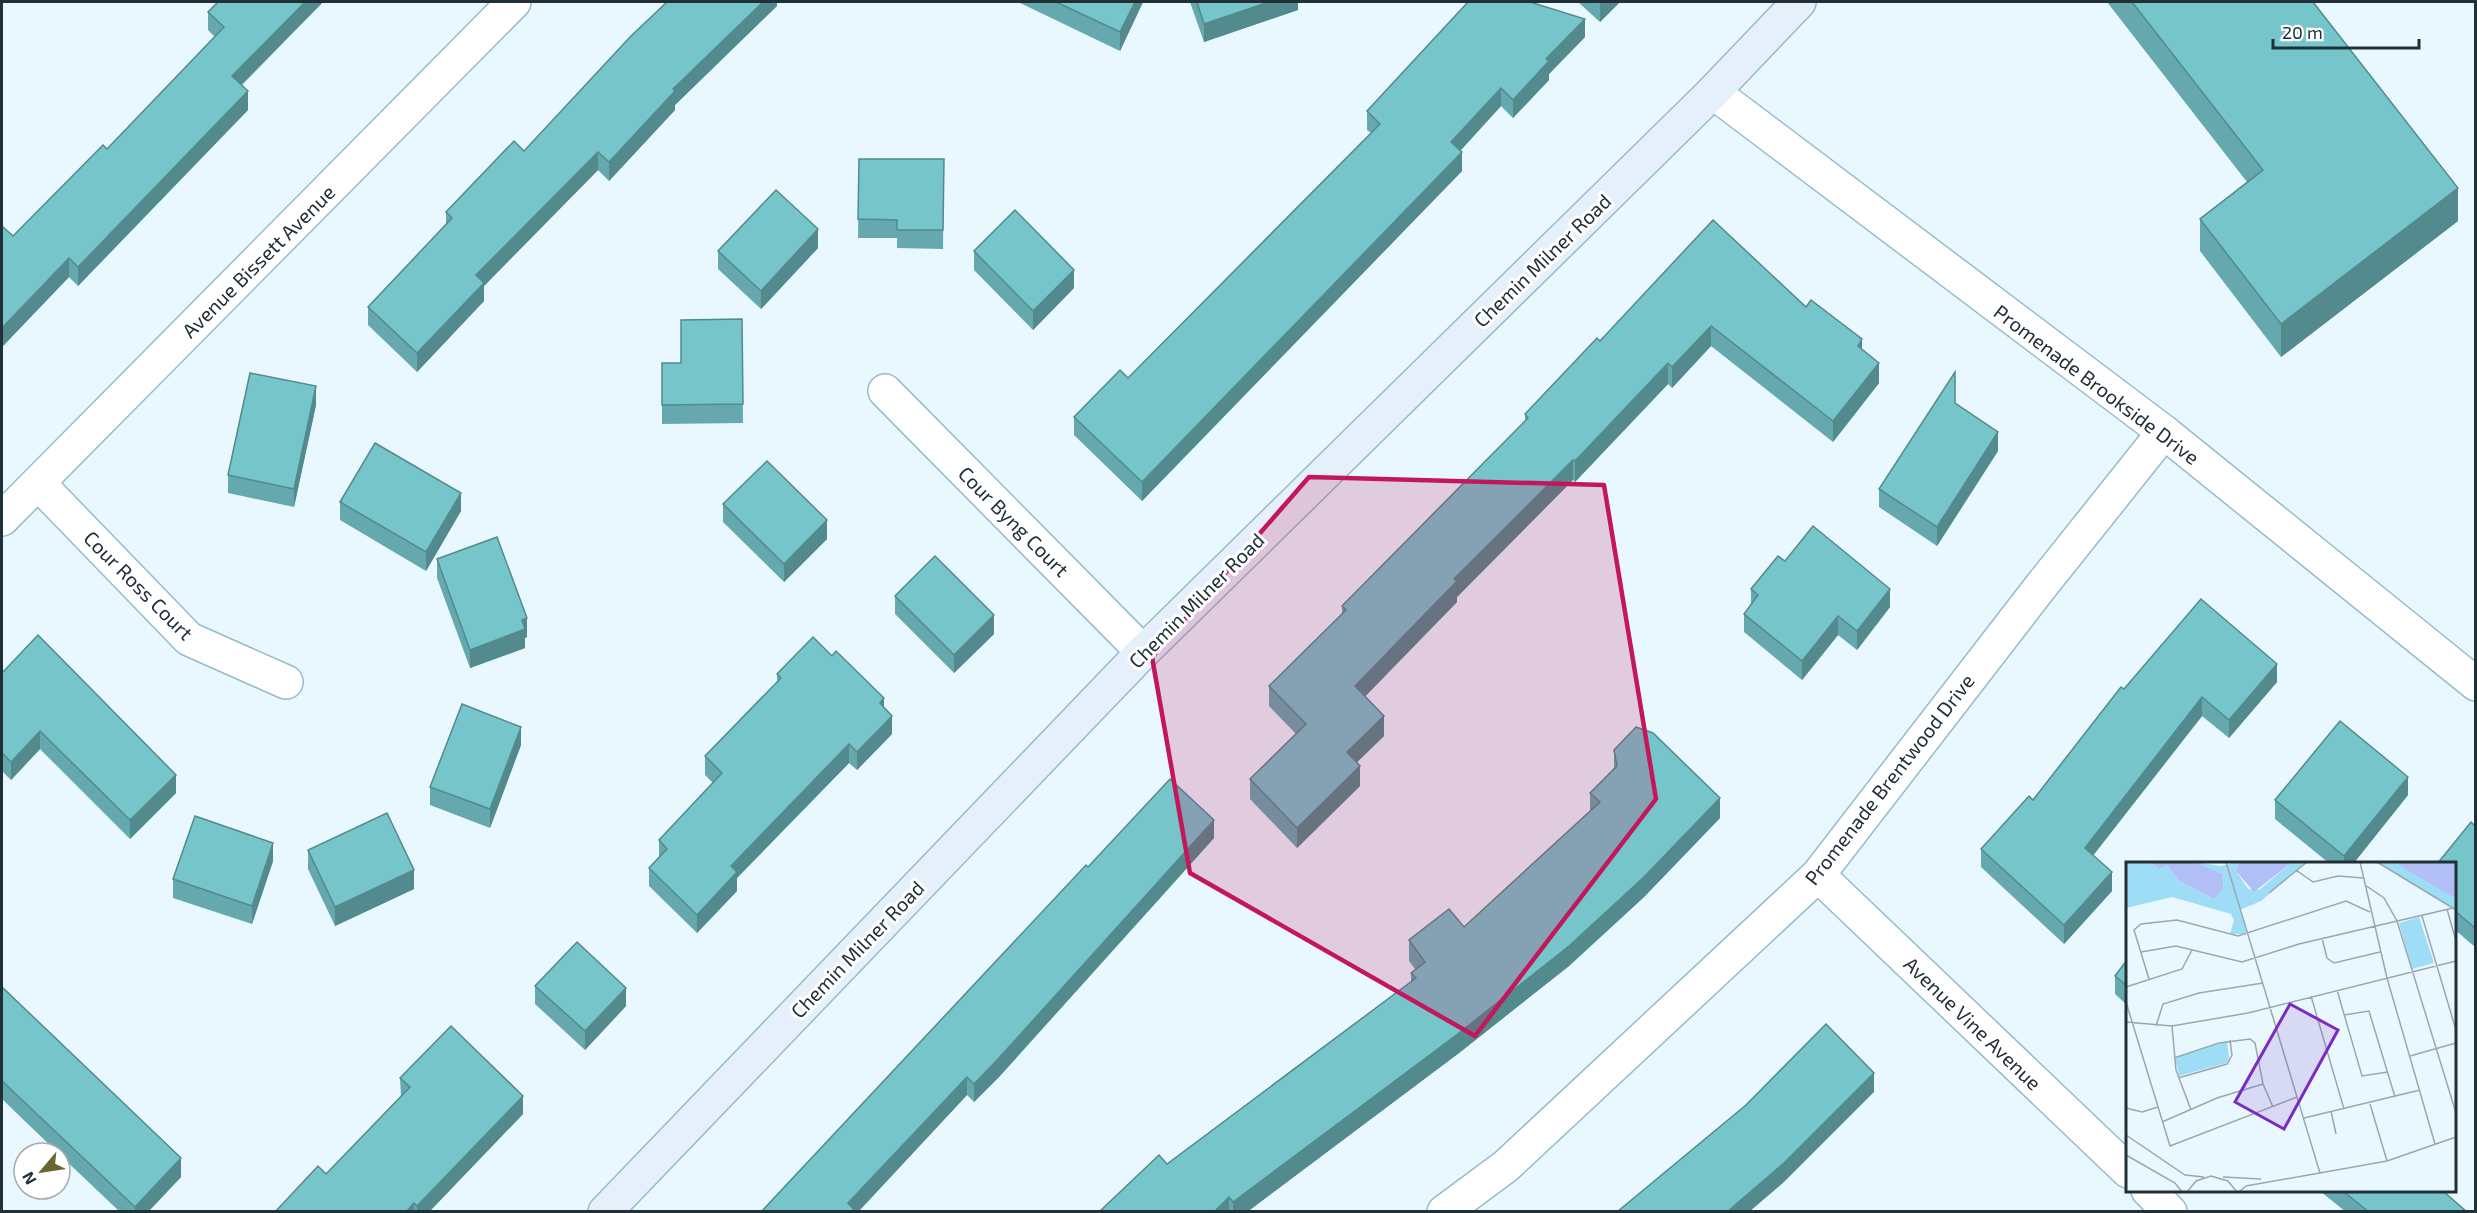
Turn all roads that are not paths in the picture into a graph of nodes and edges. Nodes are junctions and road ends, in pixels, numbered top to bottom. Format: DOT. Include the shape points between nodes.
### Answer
graph roads {
  1 [pos="514,2"];
  2 [pos="1799,2"];
  3 [pos="1713,92"];
  4 [pos="885,391"];
  5 [pos="2164,432"];
  6 [pos="39,484"];
  7 [pos="2,519"];
  8 [pos="1143,651"];
  9 [pos="286,682"];
  10 [pos="2475,684"];
  11 [pos="1818,875"];
  12 [pos="2126,1170"];
  13 [pos="2149,1192"];
  14 [pos="605,1212"];
  15 [pos="1444,1212"];
  16 [pos="2170,1212"];
  1 -- 6 [label="street, Avenue Bissett Avenue"];
  2 -- 3 [label="street, Chemin Milner Road"];
  3 -- 5 [label="street, Promenade Brookside Drive"];
  3 -- 8 [label="street, Chemin Milner Road"];
  4 -- 8 [label="street, Cour Byng Court"];
  5 -- 10 [label="street, Promenade Brookside Drive"];
  5 -- 11 [label="street, Promenade Brentwood Drive"];
  6 -- 7 [label="street, Avenue Bissett Avenue"];
  6 -- 9 [label="street, Cour Ross Court" via="189,639"];
  8 -- 14 [label="street, Chemin Milner Road"];
  11 -- 12 [label="street, Avenue Vine Avenue"];
  11 -- 15 [label="street, Promenade Brentwood Drive" via="1506,1166"];
  13 -- 16 [label="street"];
}
